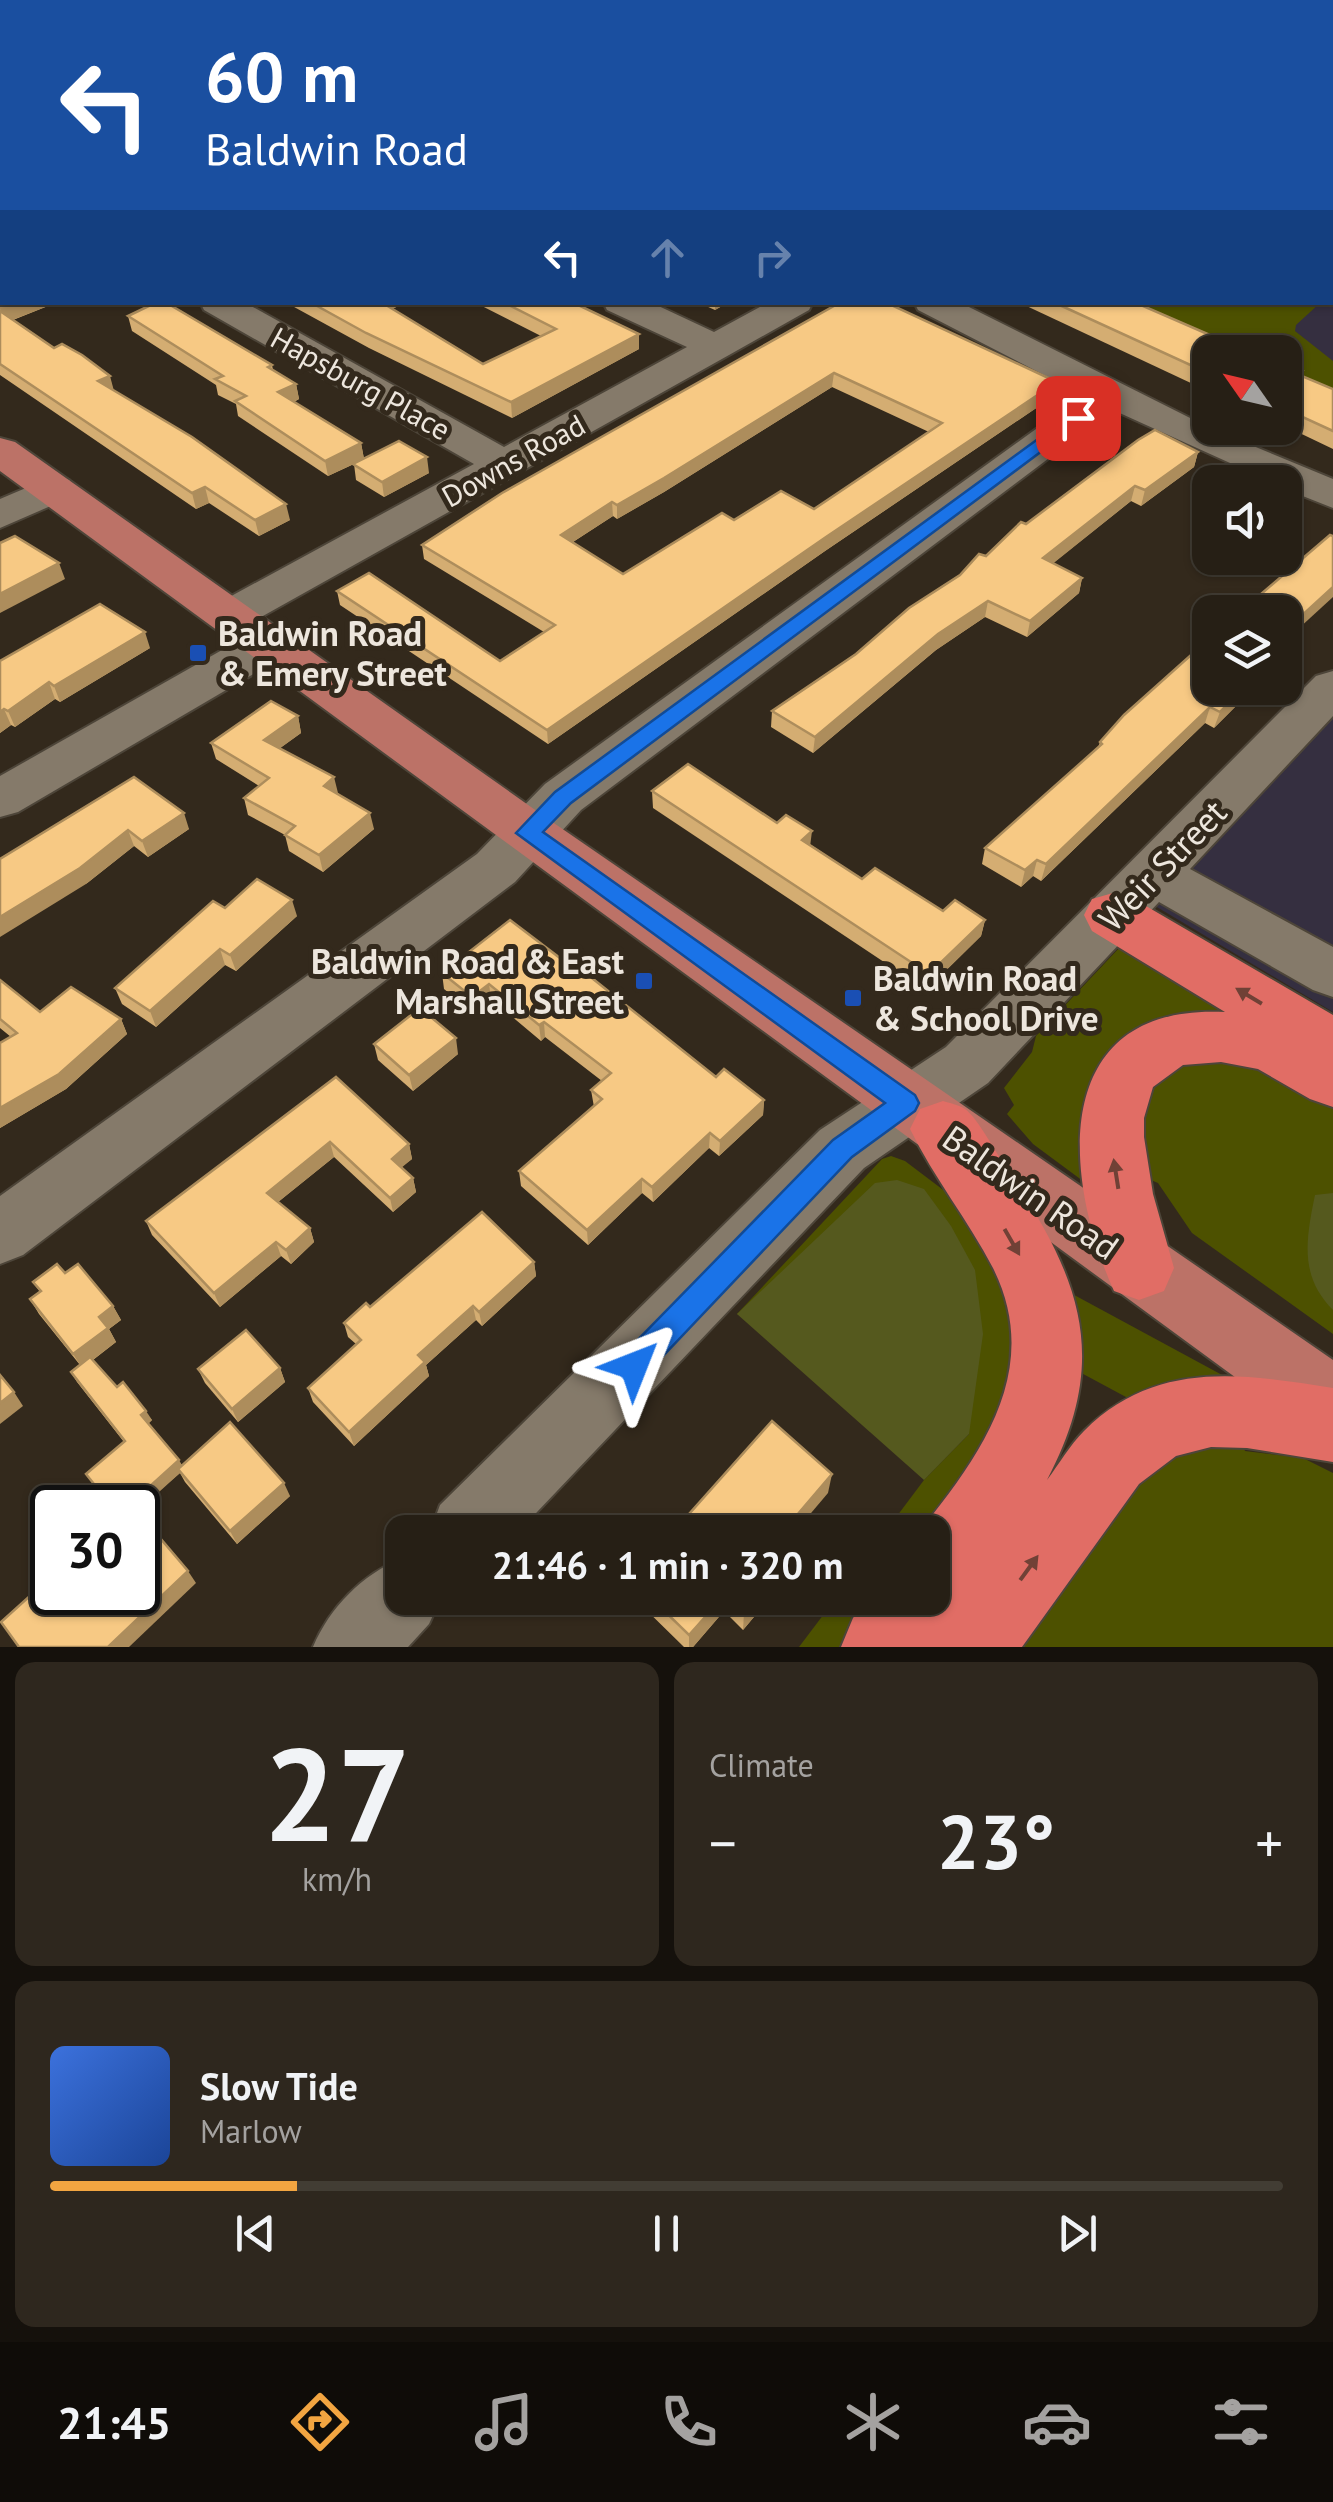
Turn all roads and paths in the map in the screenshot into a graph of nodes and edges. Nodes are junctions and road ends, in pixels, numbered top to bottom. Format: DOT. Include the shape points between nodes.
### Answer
graph roads {
  1 [pos="222,305"];
  2 [pos="626,305"];
  3 [pos="791,305"];
  4 [pos="937,305"];
  5 [pos="716,347"];
  6 [pos="1110,394"];
  7 [pos="0,451"];
  8 [pos="504,464"];
  9 [pos="54,489"];
  10 [pos="1333,495"];
  11 [pos="0,515"];
  12 [pos="229,616"];
  13 [pos="270,644"];
  14 [pos="1333,688"];
  15 [pos="0,799"];
  16 [pos="528,833"];
  17 [pos="1133,894"];
  18 [pos="1333,974"];
  19 [pos="1333,1046"];
  20 [pos="1333,1080"];
  21 [pos="924,1116"];
  22 [pos="0,1234"];
  23 [pos="1139,1268"];
  24 [pos="1333,1404"];
  25 [pos="1333,1426"];
  26 [pos="484,1515"];
  27 [pos="950,1558"];
  28 [pos="385,1614"];
  29 [pos="907,1615"];
  30 [pos="353,1647"];
  31 [pos="882,1647"];
  32 [pos="972,1647"];
  1 -- 8 [label="street, Hapsburg Place"];
  2 -- 5 [label="street"];
  3 -- 5 [label="street, Downs Road"];
  4 -- 6 [label="street"];
  5 -- 8 [label="street, Downs Road"];
  6 -- 10 [label="street"];
  6 -- 16 [label="street" via="563,797"];
  7 -- 9 [label="main road, Baldwin Road"];
  8 -- 12 [label="street, Downs Road"];
  9 -- 11 [label="street"];
  9 -- 12 [label="main road, Baldwin Road"];
  12 -- 13 [label="main road, Baldwin Road"];
  13 -- 15 [label="street"];
  13 -- 16 [label="main road, Baldwin Road"];
  14 -- 17 [label="street, Weir Street"];
  16 -- 21 [label="main road, Baldwin Road"];
  16 -- 22 [label="street" via="496,868"];
  17 -- 18 [label="street"];
  19 -- 17 [label="highway, one-way"];
  17 -- 21 [label="street, Weir Street"];
  23 -- 20 [label="highway, one-way" via="1112,1147 1116,1095 1139,1058 1182,1038 1229,1036 1274,1048"];
  21 -- 23 [label="main road, Baldwin Road"];
  21 -- 26 [label="street, Weir Street" via="842,1149"];
  21 -- 27 [label="highway, one-way" via="1030,1276 1049,1357 1025,1449"];
  23 -- 24 [label="main road, Baldwin Road"];
  32 -- 25 [label="highway, one-way" via="1092,1482 1157,1424 1211,1410"];
  28 -- 30 [label="street"];
  29 -- 31 [label="highway"];
}
